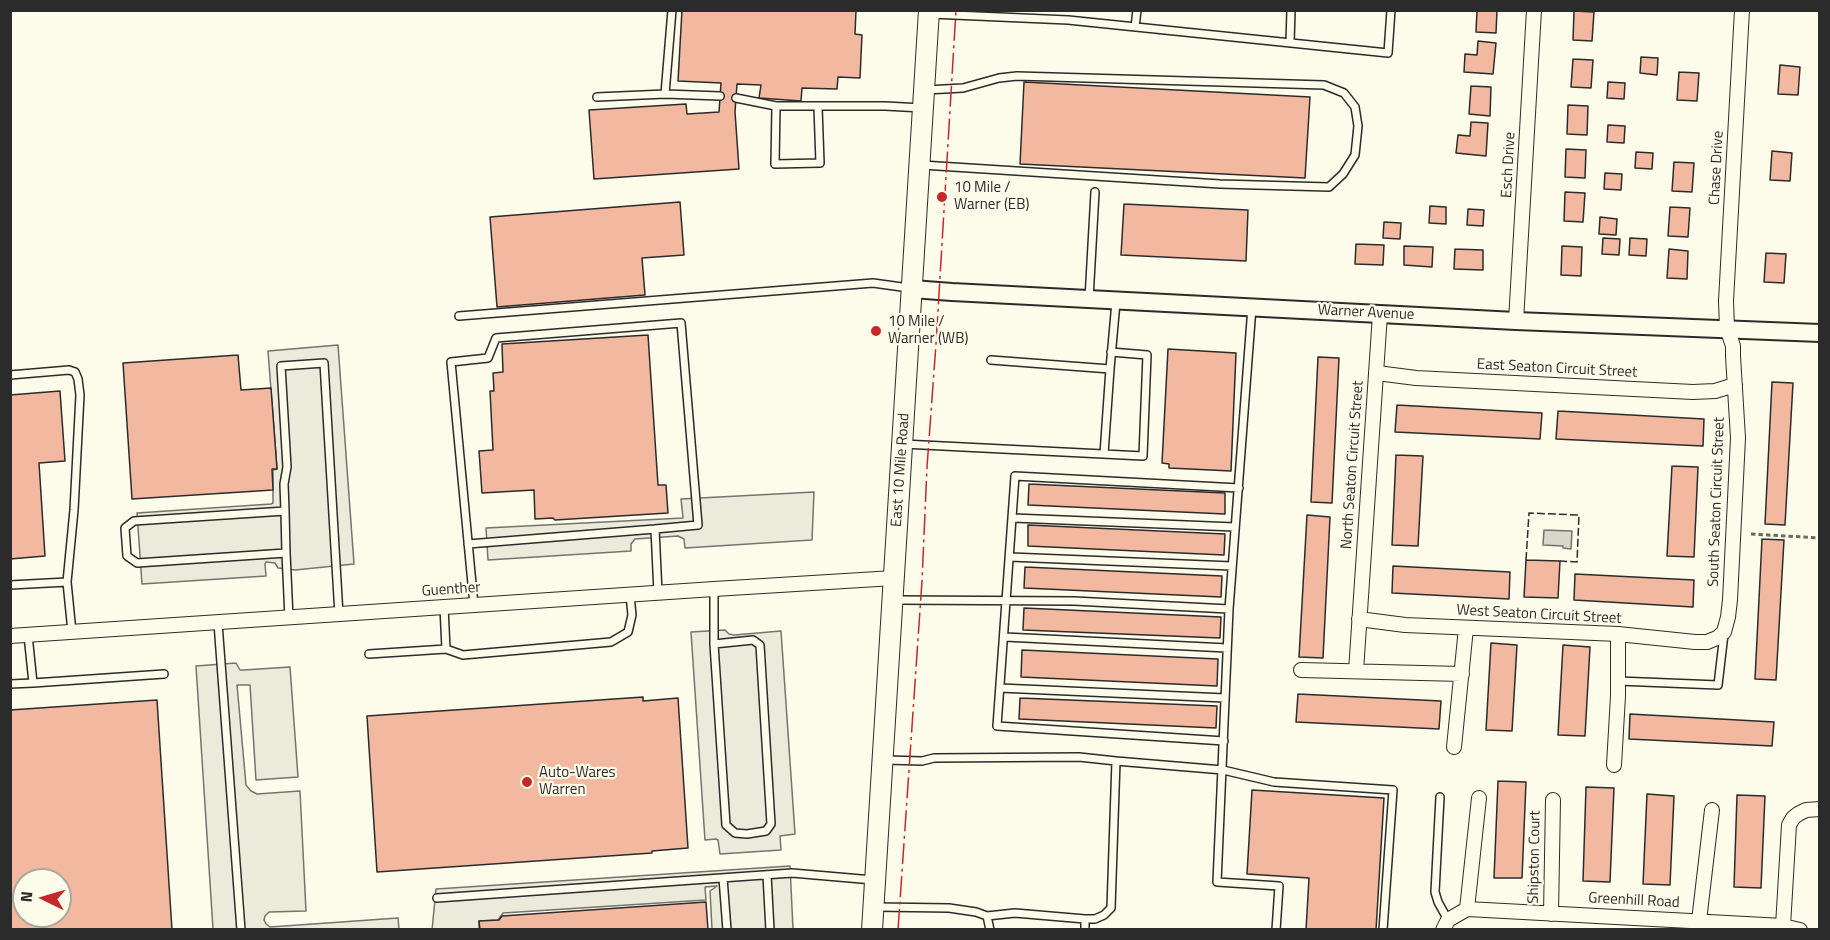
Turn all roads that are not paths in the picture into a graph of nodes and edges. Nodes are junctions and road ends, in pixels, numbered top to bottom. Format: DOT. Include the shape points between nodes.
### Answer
graph roads {
  1 [pos="672,10"];
  2 [pos="1137,10"];
  3 [pos="1291,10"];
  4 [pos="1391,10"];
  5 [pos="1534,10"];
  6 [pos="1742,10"];
  7 [pos="929,12"];
  8 [pos="1135,27"];
  9 [pos="1290,43"];
  10 [pos="665,94"];
  11 [pos="720,96"];
  12 [pos="597,97"];
  13 [pos="736,98"];
  14 [pos="924,99"];
  15 [pos="776,106"];
  16 [pos="818,107"];
  17 [pos="919,165"];
  18 [pos="1095,192"];
  19 [pos="912,289"];
  20 [pos="1089,299"];
  21 [pos="1116,300"];
  22 [pos="1252,307"];
  23 [pos="1380,314"];
  24 [pos="459,316"];
  25 [pos="1516,321"];
  26 [pos="1727,328"];
  27 [pos="1820,333"];
  28 [pos="1111,352"];
  29 [pos="991,360"];
  30 [pos="1110,369"];
  31 [pos="1377,373"];
  32 [pos="10,375"];
  33 [pos="1735,385"];
  34 [pos="903,444"];
  35 [pos="1104,454"];
  36 [pos="1239,488"];
  37 [pos="285,511"];
  38 [pos="1013,518"];
  39 [pos="1235,526"];
  40 [pos="655,529"];
  41 [pos="468,544"];
  42 [pos="286,553"];
  43 [pos="1010,557"];
  44 [pos="1232,566"];
  45 [pos="894,578"];
  46 [pos="66,582"];
  47 [pos="10,585"];
  48 [pos="714,589"];
  49 [pos="658,593"];
  50 [pos="630,595"];
  51 [pos="892,600"];
  52 [pos="1008,600"];
  53 [pos="474,605"];
  54 [pos="444,608"];
  55 [pos="1229,609"];
  56 [pos="339,615"];
  57 [pos="289,618"];
  58 [pos="1359,619"];
  59 [pos="218,623"];
  60 [pos="1466,628"];
  61 [pos="72,632"];
  62 [pos="1618,634"];
  63 [pos="28,635"];
  64 [pos="1720,635"];
  65 [pos="10,636"];
  66 [pos="1005,638"];
  67 [pos="714,644"];
  68 [pos="1227,648"];
  69 [pos="446,649"];
  70 [pos="369,654"];
  71 [pos="1301,670"];
  72 [pos="1356,671"];
  73 [pos="164,674"];
  74 [pos="1462,674"];
  75 [pos="1618,681"];
  76 [pos="33,683"];
  77 [pos="10,684"];
  78 [pos="1000,688"];
  79 [pos="1226,698"];
  80 [pos="1224,741"];
  81 [pos="1454,747"];
  82 [pos="883,760"];
  83 [pos="1116,761"];
  84 [pos="1614,765"];
  85 [pos="1223,770"];
  86 [pos="1440,797"];
  87 [pos="1479,798"];
  88 [pos="1553,800"];
  89 [pos="1820,809"];
  90 [pos="1712,810"];
  91 [pos="767,875"];
  92 [pos="723,878"];
  93 [pos="875,881"];
  94 [pos="437,898"];
  95 [pos="874,908"];
  96 [pos="1467,909"];
  97 [pos="1551,914"];
  98 [pos="987,916"];
  99 [pos="1085,919"];
  100 [pos="1699,921"];
  101 [pos="1446,925"];
  102 [pos="1783,926"];
  103 [pos="241,930"];
  104 [pos="727,930"];
  105 [pos="770,930"];
  106 [pos="872,930"];
  107 [pos="990,930"];
  108 [pos="1084,930"];
  109 [pos="1276,930"];
  110 [pos="1383,930"];
  111 [pos="1800,930"];
  1 -- 10 [label="lane"];
  2 -- 8 [label="lane"];
  3 -- 9 [label="lane"];
  4 -- 9 [label="lane" via="1388,53"];
  5 -- 25 [label="street, Esch Drive"];
  6 -- 26 [label="street, Chase Drive"];
  7 -- 8 [label="lane"];
  7 -- 14 [label="main road, East 10 Mile Road"];
  8 -- 9 [label="lane"];
  10 -- 11 [label="lane"];
  10 -- 12 [label="lane"];
  13 -- 15 [label="lane"];
  14 -- 16 [label="lane" via="885,106"];
  14 -- 17 [label="main road, East 10 Mile Road"];
  14 -- 17 [label="lane" via="999,78 1026,75 1324,85 1344,93 1355,107 1358,126 1355,155 1329,187"];
  15 -- 16 [label="lane"];
  15 -- 16 [label="lane" via="775,164 820,163"];
  17 -- 19 [label="main road, East 10 Mile Road"];
  18 -- 20 [label="lane"];
  19 -- 20 [label="street, Warner Avenue"];
  19 -- 24 [label="lane" via="873,283"];
  19 -- 34 [label="main road, East 10 Mile Road"];
  20 -- 21 [label="street, Warner Avenue"];
  21 -- 22 [label="street, Warner Avenue"];
  21 -- 28 [label="lane"];
  22 -- 23 [label="street, Warner Avenue"];
  22 -- 36 [label="lane"];
  23 -- 25 [label="street, Warner Avenue"];
  23 -- 31 [label="street, North Seaton Circuit Street"];
  25 -- 26 [label="street, Warner Avenue"];
  26 -- 27 [label="street, Warner Avenue"];
  26 -- 33 [label="street, South Seaton Circuit Street" via="1734,346"];
  28 -- 30 [label="lane"];
  28 -- 35 [label="lane" via="1147,355 1143,456"];
  29 -- 30 [label="lane"];
  30 -- 35 [label="lane"];
  31 -- 33 [label="street, East Seaton Circuit Street" via="1693,392"];
  31 -- 58 [label="street, North Seaton Circuit Street"];
  32 -- 46 [label="lane" via="69,370 78,379 74,510"];
  33 -- 64 [label="street, South Seaton Circuit Street" via="1738,438 1730,600"];
  34 -- 35 [label="lane"];
  34 -- 45 [label="main road, East 10 Mile Road"];
  36 -- 38 [label="lane" via="1015,476"];
  36 -- 39 [label="lane"];
  37 -- 42 [label="lane"];
  37 -- 42 [label="lane" via="134,521 125,528 127,556 137,563"];
  37 -- 56 [label="lane" via="281,366 324,363"];
  38 -- 39 [label="lane"];
  38 -- 43 [label="lane"];
  39 -- 44 [label="lane"];
  40 -- 41 [label="lane"];
  40 -- 41 [label="lane" via="698,525 681,323 496,338 488,358 451,362"];
  40 -- 49 [label="lane"];
  41 -- 53 [label="lane"];
  42 -- 57 [label="lane"];
  43 -- 44 [label="lane"];
  43 -- 52 [label="lane"];
  44 -- 55 [label="lane"];
  45 -- 48 [label="street, Guenther"];
  45 -- 51 [label="main road, East 10 Mile Road"];
  46 -- 47 [label="lane"];
  46 -- 61 [label="lane"];
  48 -- 49 [label="street, Guenther"];
  48 -- 67 [label="lane"];
  49 -- 50 [label="street, Guenther"];
  50 -- 53 [label="street, Guenther"];
  50 -- 69 [label="lane" via="632,615 628,632 611,642 463,655"];
  51 -- 52 [label="lane"];
  51 -- 82 [label="main road, East 10 Mile Road"];
  52 -- 55 [label="lane"];
  52 -- 66 [label="lane"];
  53 -- 54 [label="street, Guenther"];
  54 -- 56 [label="street, Guenther"];
  54 -- 69 [label="lane"];
  55 -- 68 [label="lane"];
  56 -- 57 [label="street, Guenther"];
  57 -- 59 [label="street, Guenther"];
  58 -- 60 [label="street, West Seaton Circuit Street"];
  58 -- 72 [label="street, North Seaton Circuit Street"];
  59 -- 61 [label="street, Guenther"];
  59 -- 103 [label="lane"];
  60 -- 62 [label="street, West Seaton Circuit Street"];
  60 -- 74 [label="street"];
  61 -- 63 [label="street, Guenther"];
  62 -- 64 [label="street, West Seaton Circuit Street" via="1695,642 1707,642"];
  62 -- 75 [label="street"];
  63 -- 65 [label="street, Guenther"];
  63 -- 76 [label="lane"];
  64 -- 75 [label="lane" via="1718,685"];
  66 -- 68 [label="lane"];
  66 -- 78 [label="lane"];
  67 -- 67 [label="lane" via="726,825 735,833 766,831 771,824 760,645 753,640"];
  68 -- 79 [label="lane"];
  69 -- 70 [label="lane"];
  71 -- 72 [label="street"];
  72 -- 74 [label="street"];
  73 -- 76 [label="lane"];
  74 -- 81 [label="street"];
  75 -- 84 [label="street"];
  76 -- 77 [label="lane"];
  78 -- 79 [label="lane"];
  78 -- 80 [label="lane" via="998,726"];
  79 -- 80 [label="lane"];
  80 -- 85 [label="lane"];
  82 -- 83 [label="lane" via="1079,757"];
  82 -- 93 [label="main road, East 10 Mile Road"];
  83 -- 85 [label="lane"];
  83 -- 99 [label="lane" via="1111,908 1095,919"];
  85 -- 109 [label="lane" via="1217,882 1279,885"];
  85 -- 110 [label="lane" via="1274,782 1393,790"];
  86 -- 101 [label="lane" via="1435,892"];
  87 -- 96 [label="street"];
  88 -- 97 [label="street, Shipston Court"];
  89 -- 102 [label="street" via="1798,814 1789,825"];
  90 -- 100 [label="street"];
  91 -- 92 [label="lane"];
  91 -- 93 [label="lane" via="792,873"];
  91 -- 105 [label="lane"];
  92 -- 94 [label="lane"];
  92 -- 104 [label="lane"];
  93 -- 95 [label="main road, East 10 Mile Road"];
  95 -- 98 [label="lane" via="949,908"];
  95 -- 106 [label="main road, East 10 Mile Road"];
  96 -- 97 [label="street, Greenhill Road"];
  96 -- 101 [label="street"];
  97 -- 100 [label="street, Greenhill Road"];
  98 -- 99 [label="lane" via="1015,913"];
  98 -- 107 [label="lane"];
  99 -- 108 [label="lane"];
  100 -- 102 [label="street, Greenhill Road"];
  102 -- 111 [label="street, Greenhill Road"];
}
